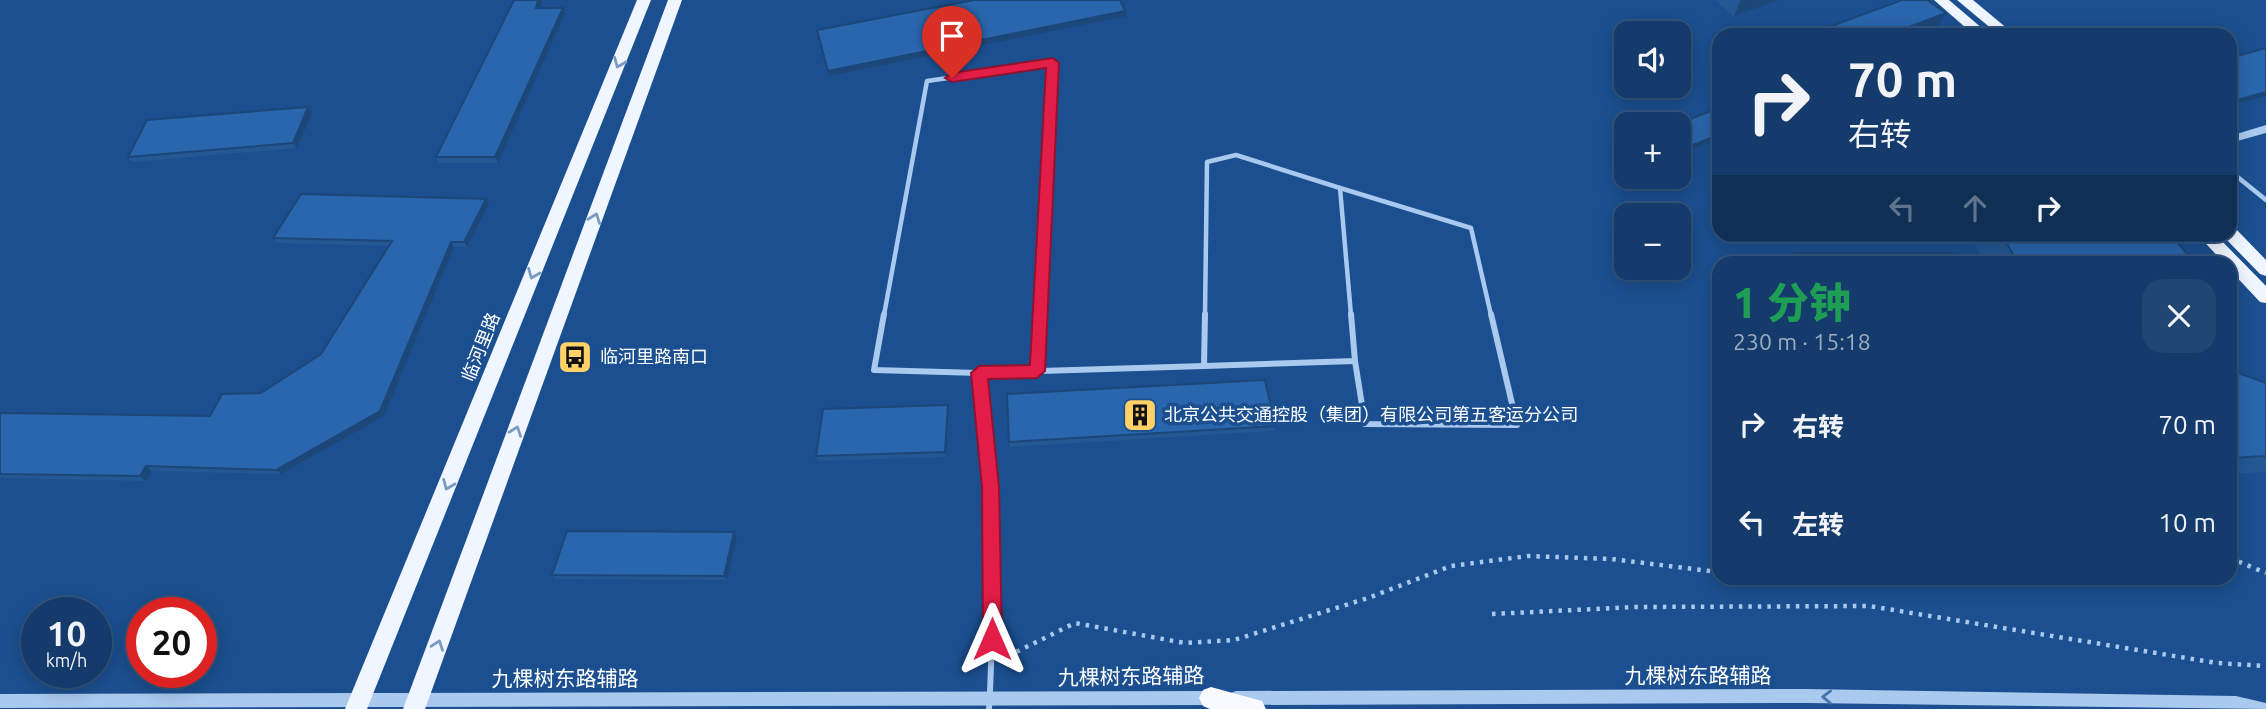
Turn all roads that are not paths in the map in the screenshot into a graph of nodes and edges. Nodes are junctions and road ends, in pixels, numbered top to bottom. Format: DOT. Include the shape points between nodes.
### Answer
graph roads {
  1 [pos="644,0"];
  2 [pos="675,0"];
  3 [pos="1941,0"];
  4 [pos="1964,0"];
  5 [pos="1975,28"];
  6 [pos="1999,28"];
  7 [pos="2266,129"];
  8 [pos="2237,138"];
  9 [pos="2237,177"];
  10 [pos="1340,188"];
  11 [pos="2266,200"];
  12 [pos="2237,240"];
  13 [pos="2213,242"];
  14 [pos="2226,256"];
  15 [pos="2237,268"];
  16 [pos="2266,270"];
  17 [pos="2266,298"];
  18 [pos="1355,361"];
  19 [pos="1204,367"];
  20 [pos="1037,371"];
  21 [pos="979,373"];
  22 [pos="1211,698"];
  23 [pos="0,701"];
  24 [pos="359,704"];
  25 [pos="416,704"];
  26 [pos="989,704"];
  27 [pos="1254,709"];
  28 [pos="2262,709"];
  1 -- 24 [label="main road, 临河里路, one-way"];
  25 -- 2 [label="main road, one-way"];
  3 -- 5 [label="main road"];
  4 -- 6 [label="main road"];
  7 -- 8 [label="street"];
  9 -- 11 [label="lane"];
  10 -- 18 [label="lane"];
  10 -- 18 [label="lane" via="1471,228 1517,425 1365,424"];
  10 -- 19 [label="lane" via="1236,155 1207,162"];
  12 -- 16 [label="main road"];
  13 -- 14 [label="main road"];
  15 -- 17 [label="main road"];
  18 -- 19 [label="lane"];
  19 -- 20 [label="lane"];
  20 -- 21 [label="lane"];
  20 -- 21 [label="lane" via="1053,63 927,81 874,370"];
  21 -- 26 [label="lane" via="991,487"];
  22 -- 26 [label="street, 九棵树东路辅路"];
  22 -- 27 [label="highway"];
  28 -- 22 [label="street, 九棵树东路辅路, one-way" via="2236,703 1806,696"];
  23 -- 24 [label="street, 九棵树东路辅路"];
  24 -- 25 [label="street, 九棵树东路辅路"];
  25 -- 26 [label="street, 九棵树东路辅路"];
}
